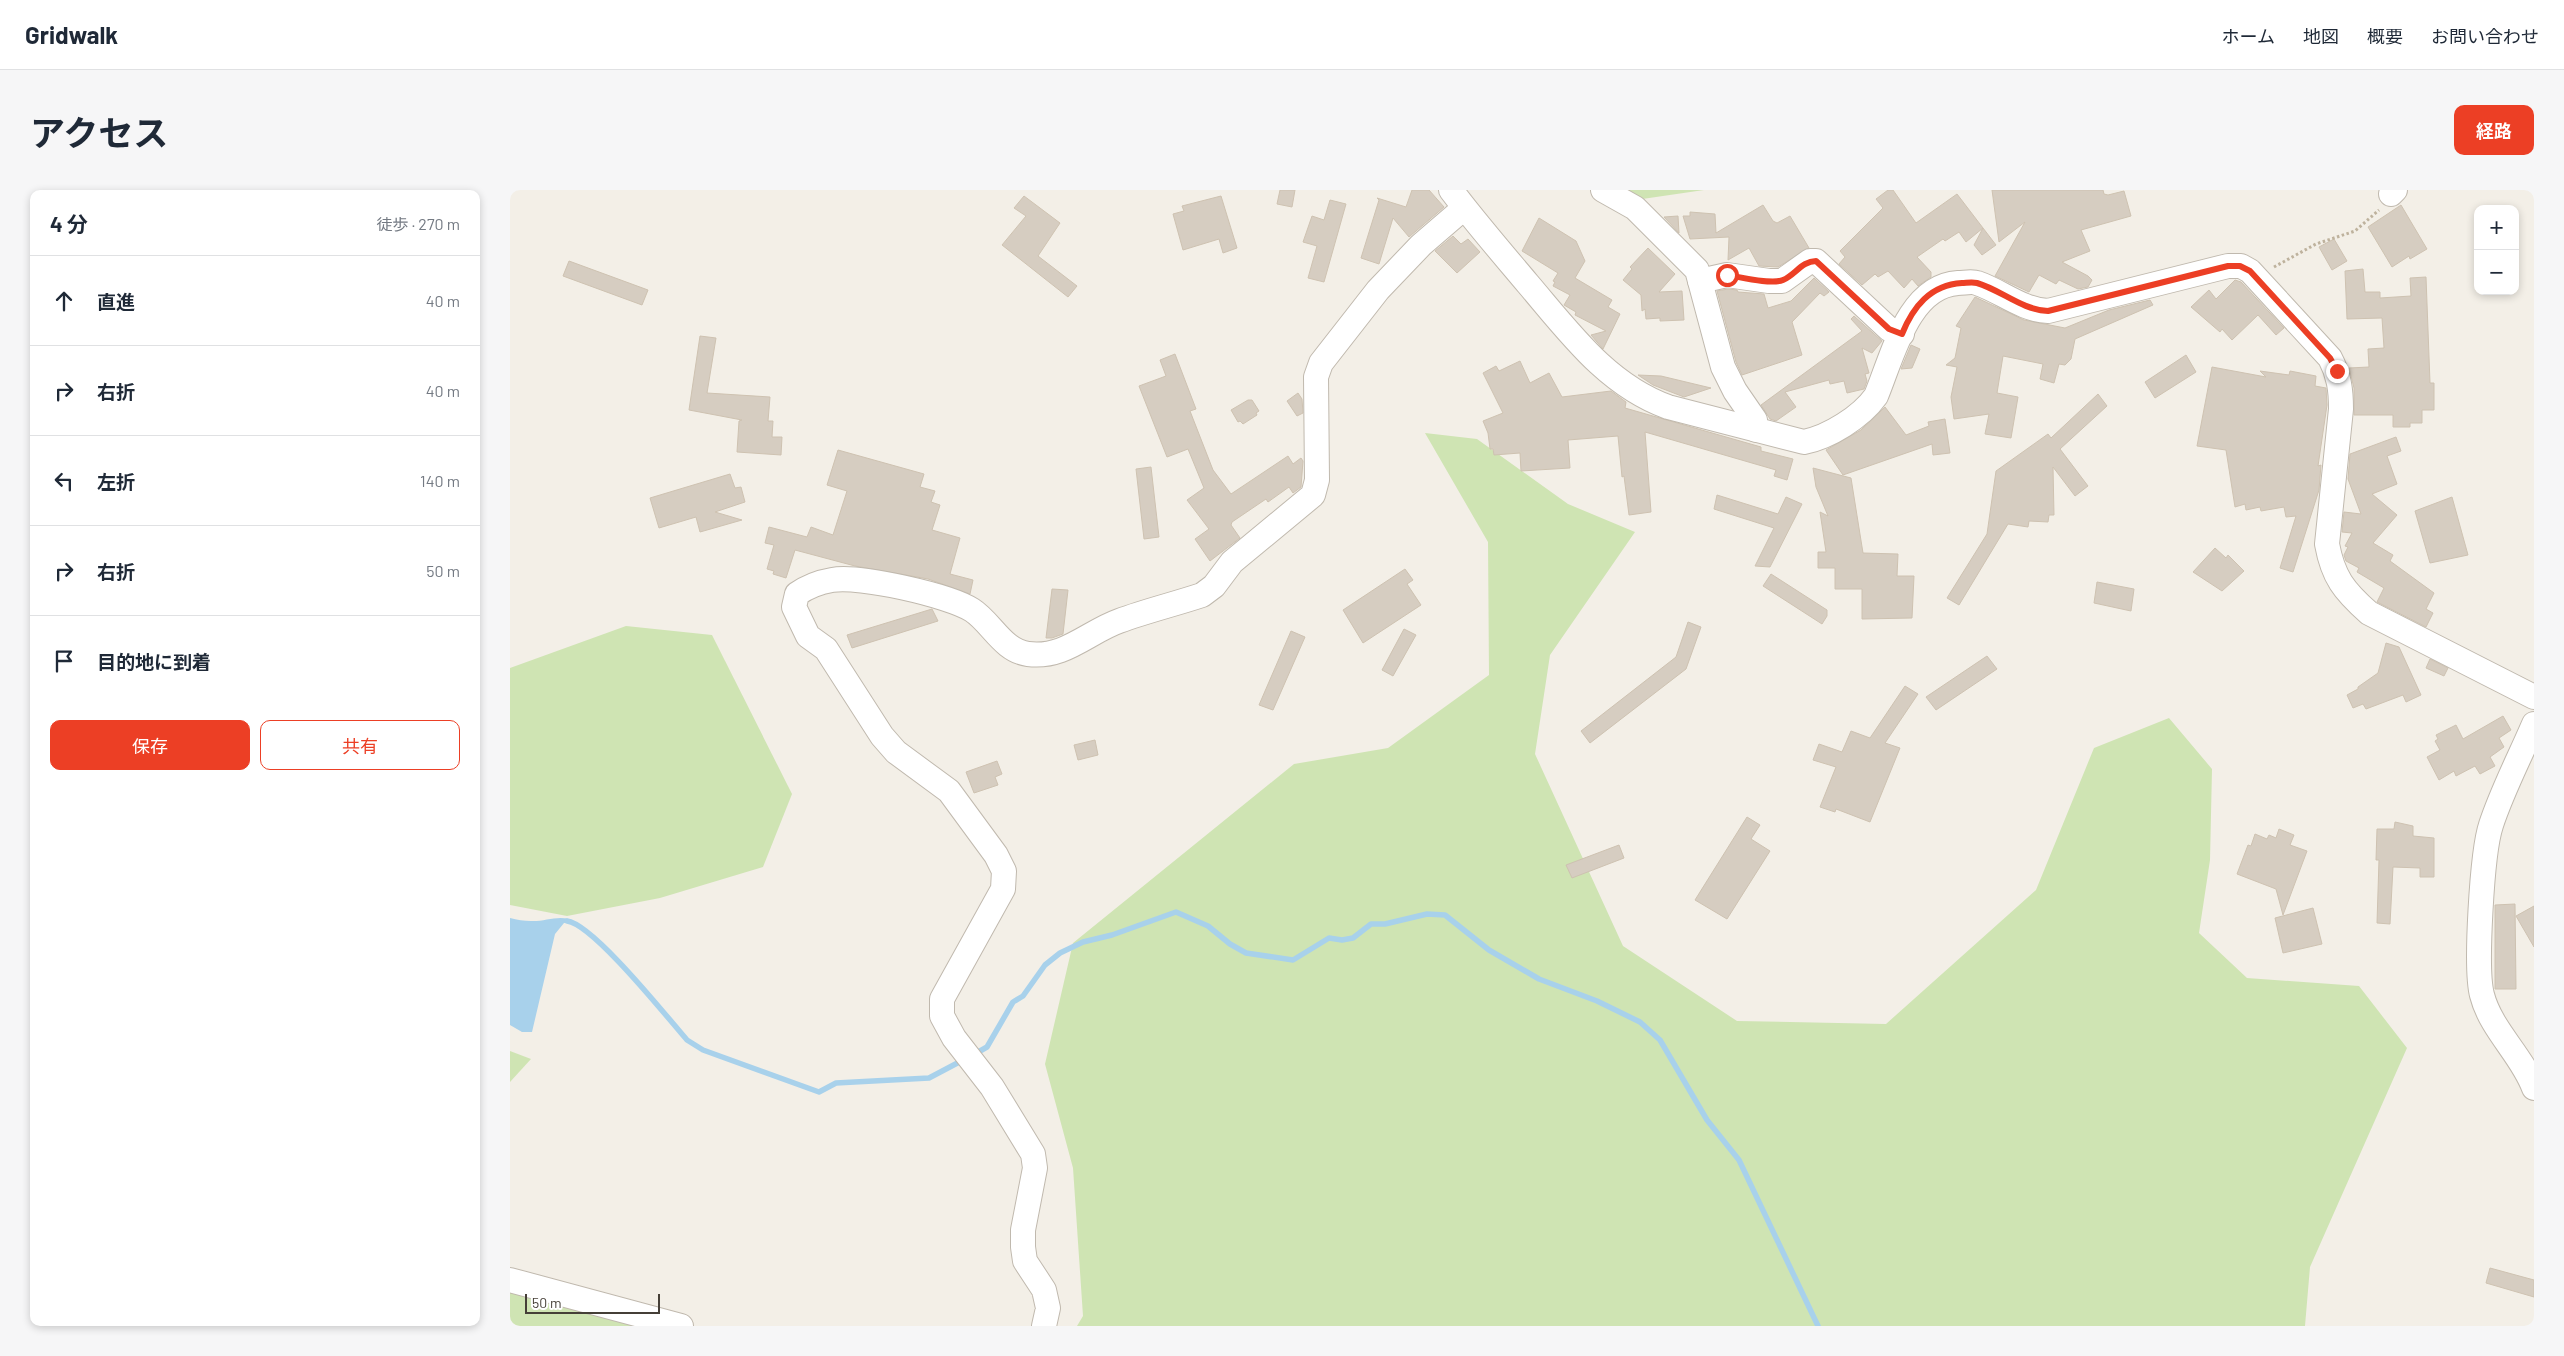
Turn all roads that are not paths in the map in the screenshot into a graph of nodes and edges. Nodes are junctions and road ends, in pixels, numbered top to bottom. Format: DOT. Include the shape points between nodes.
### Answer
graph roads {
  1 [pos="1602,190"];
  2 [pos="1457,199"];
  3 [pos="1700,281"];
  4 [pos="1902,334"];
  5 [pos="1756,430"];
  6 [pos="2534,697"];
  7 [pos="2534,724"];
  8 [pos="2534,1088"];
  9 [pos="510,1280"];
  10 [pos="681,1326"];
  11 [pos="1044,1326"];
  1 -- 3 [label="street" via="1635,208 1697,270"];
  2 -- 5 [label="street" via="1584,350 1610,375 1649,400"];
  2 -- 11 [label="street" via="1421,245 1378,290 1321,363 1316,377 1317,480 1312,495 1232,562 1214,586 1202,595 1117,622 1080,642 1041,655 1011,648 973,610 929,594 864,581 833,579 797,594 794,608 800,623 808,636 826,649 882,736 896,752 949,791 1004,871 1003,889 942,999 942,1016 992,1087 1033,1154 1035,1168 1023,1230 1023,1247 1025,1261 1044,1290 1048,1308"];
  3 -- 4 [label="street" via="1727,275 1782,281 1810,261 1816,261 1889,329"];
  3 -- 5 [label="street" via="1724,367 1735,391 1755,420"];
  4 -- 5 [label="street" via="1876,396 1868,407 1819,439 1804,442"];
  4 -- 6 [label="street" via="1920,301 1937,289 1953,284 1975,282 2036,310 2048,311 2228,266 2240,266 2256,278 2330,358 2337,371 2341,408 2327,544 2338,582 2369,613"];
  7 -- 8 [label="street" via="2490,826 2479,963 2482,996"];
  9 -- 10 [label="street"];
}
